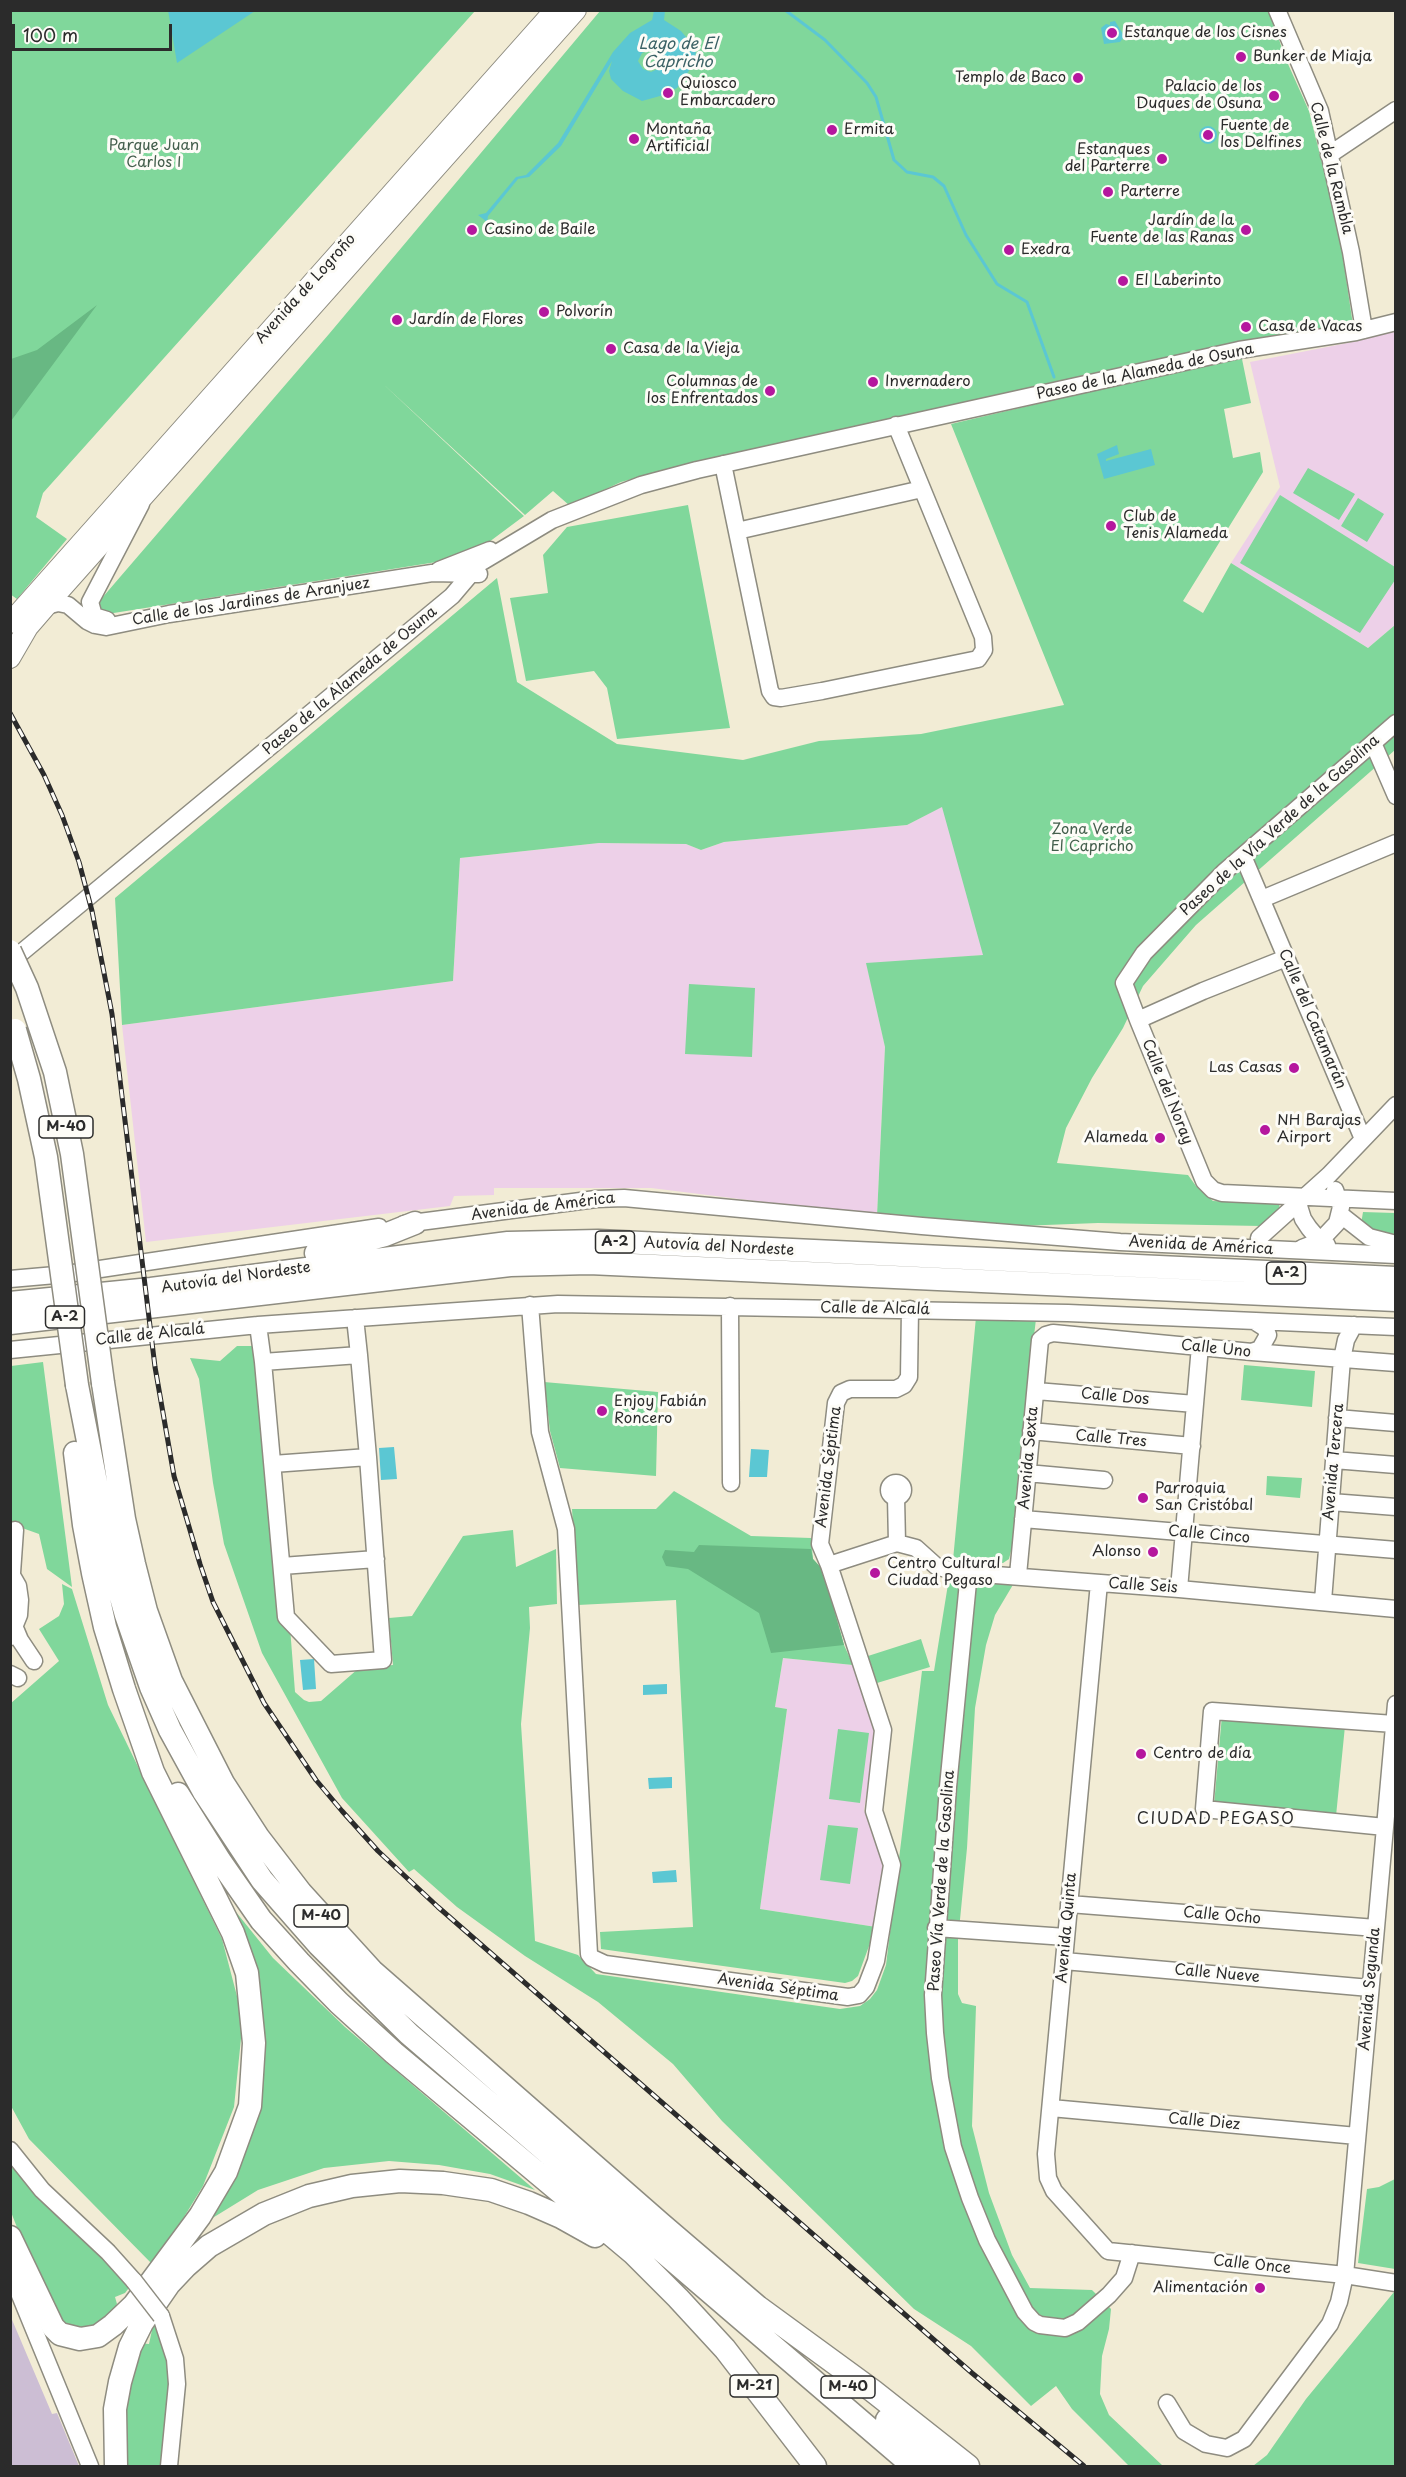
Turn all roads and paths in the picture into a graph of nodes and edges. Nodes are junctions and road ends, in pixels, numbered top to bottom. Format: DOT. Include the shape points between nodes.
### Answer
graph roads {
  1 [pos="555,10"];
  2 [pos="576,10"];
  3 [pos="1277,10"];
  4 [pos="1395,110"];
  5 [pos="1329,155"];
  6 [pos="1395,322"];
  7 [pos="1364,330"];
  8 [pos="896,425"];
  9 [pos="723,464"];
  10 [pos="922,489"];
  11 [pos="146,494"];
  12 [pos="536,529"];
  13 [pos="737,531"];
  14 [pos="513,542"];
  15 [pos="57,569"];
  16 [pos="78,570"];
  17 [pos="432,573"];
  18 [pos="472,574"];
  19 [pos="46,606"];
  20 [pos="83,606"];
  21 [pos="10,623"];
  22 [pos="10,658"];
  23 [pos="1395,723"];
  24 [pos="1373,742"];
  25 [pos="1392,778"];
  26 [pos="1395,796"];
  27 [pos="1395,843"];
  28 [pos="1243,856"];
  29 [pos="1262,899"];
  30 [pos="10,951"];
  31 [pos="1286,958"];
  32 [pos="10,962"];
  33 [pos="1138,1020"];
  34 [pos="12,1023"];
  35 [pos="1395,1105"];
  36 [pos="1363,1139"];
  37 [pos="1329,1175"];
  38 [pos="1301,1200"];
  39 [pos="1395,1201"];
  40 [pos="1340,1207"];
  41 [pos="415,1223"];
  42 [pos="1078,1238"];
  43 [pos="1259,1238"];
  44 [pos="1320,1241"];
  45 [pos="1395,1244"];
  46 [pos="1298,1250"];
  47 [pos="1361,1254"];
  48 [pos="1395,1255"];
  49 [pos="848,1274"];
  50 [pos="239,1276"];
  51 [pos="1395,1278"];
  52 [pos="10,1279"];
  53 [pos="1395,1300"];
  54 [pos="10,1303"];
  55 [pos="530,1305"];
  56 [pos="730,1306"];
  57 [pos="910,1309"];
  58 [pos="1395,1314"];
  59 [pos="355,1318"];
  60 [pos="1254,1321"];
  61 [pos="10,1323"];
  62 [pos="258,1325"];
  63 [pos="1354,1325"];
  64 [pos="1395,1328"];
  65 [pos="1040,1340"];
  66 [pos="1200,1346"];
  67 [pos="10,1350"];
  68 [pos="1252,1352"];
  69 [pos="359,1355"];
  70 [pos="1342,1359"];
  71 [pos="263,1362"];
  72 [pos="1395,1363"];
  73 [pos="1036,1391"];
  74 [pos="78,1394"];
  75 [pos="1195,1404"];
  76 [pos="1337,1418"];
  77 [pos="1395,1423"];
  78 [pos="1031,1431"];
  79 [pos="1192,1446"];
  80 [pos="368,1457"];
  81 [pos="1334,1460"];
  82 [pos="273,1464"];
  83 [pos="1395,1466"];
  84 [pos="1027,1473"];
  85 [pos="1104,1480"];
  86 [pos="731,1483"];
  87 [pos="896,1497"];
  88 [pos="1331,1502"];
  89 [pos="1395,1507"];
  90 [pos="1023,1519"];
  91 [pos="15,1530"];
  92 [pos="1185,1533"];
  93 [pos="897,1543"];
  94 [pos="1327,1545"];
  95 [pos="1395,1550"];
  96 [pos="376,1559"];
  97 [pos="830,1565"];
  98 [pos="282,1566"];
  99 [pos="969,1572"];
  100 [pos="11,1573"];
  101 [pos="1018,1575"];
  102 [pos="1099,1583"];
  103 [pos="1179,1589"];
  104 [pos="1323,1601"];
  105 [pos="1395,1609"];
  106 [pos="13,1633"];
  107 [pos="34,1661"];
  108 [pos="1395,1704"];
  109 [pos="1394,1724"];
  110 [pos="140,1730"];
  111 [pos="1385,1827"];
  112 [pos="1069,1904"];
  113 [pos="936,1928"];
  114 [pos="1376,1928"];
  115 [pos="1066,1937"];
  116 [pos="1064,1961"];
  117 [pos="1370,1988"];
  118 [pos="1051,2108"];
  119 [pos="1357,2136"];
  120 [pos="10,2150"];
  121 [pos="10,2237"];
  122 [pos="1108,2251"];
  123 [pos="1132,2253"];
  124 [pos="10,2271"];
  125 [pos="1345,2275"];
  126 [pos="1395,2283"];
  127 [pos="678,2298"];
  128 [pos="134,2305"];
  129 [pos="758,2307"];
  130 [pos="1167,2403"];
  131 [pos="793,2439"];
  132 [pos="90,2466"];
  133 [pos="102,2466"];
  134 [pos="116,2466"];
  135 [pos="169,2466"];
  136 [pos="807,2466"];
  137 [pos="815,2466"];
  138 [pos="913,2466"];
  139 [pos="940,2466"];
  140 [pos="968,2466"];
  1 -- 15 [label="main road, Avenida de Logroño"];
  2 -- 11 [label="main road, Avenida de Logroño"];
  3 -- 5 [label="street, Calle de la Rambla" via="1320,111"];
  4 -- 5 [label="street"];
  5 -- 7 [label="street, Calle de la Rambla"];
  6 -- 7 [label="street, Paseo de la Alameda de Osuna"];
  7 -- 8 [label="street, Paseo de la Alameda de Osuna" via="1239,350"];
  8 -- 9 [label="street, Paseo de la Alameda de Osuna"];
  8 -- 10 [label="street"];
  9 -- 12 [label="street, Paseo de la Alameda de Osuna" via="641,485"];
  9 -- 13 [label="street"];
  10 -- 13 [label="street"];
  10 -- 13 [label="street" via="983,637 984,650 978,659 774,697"];
  11 -- 16 [label="main road, Avenida de Logroño"];
  11 -- 20 [label="street, Avenida de Logroño"];
  12 -- 14 [label="street, Paseo de la Alameda de Osuna"];
  12 -- 18 [label="street" via="490,568"];
  14 -- 17 [label="street, Calle de los Jardines de Aranjuez"];
  14 -- 18 [label="street, Paseo de la Alameda de Osuna" via="480,563"];
  15 -- 16 [label="street"];
  15 -- 21 [label="main road, Avenida de Logroño"];
  16 -- 19 [label="main road, Avenida de Logroño"];
  16 -- 20 [label="street" via="84,574"];
  17 -- 18 [label="street, Calle de los Jardines de Aranjuez"];
  17 -- 20 [label="street, Calle de los Jardines de Aranjuez" via="106,627 87,621"];
  18 -- 32 [label="street, Paseo de la Alameda de Osuna" via="452,596"];
  19 -- 20 [label="street"];
  19 -- 22 [label="main road, Avenida de Logroño"];
  23 -- 24 [label="street, Paseo de la Vía Verde de la Gasolina"];
  24 -- 25 [label="street"];
  24 -- 28 [label="street, Paseo de la Vía Verde de la Gasolina"];
  25 -- 26 [label="street"];
  27 -- 29 [label="street"];
  28 -- 29 [label="street, Calle del Catamarán"];
  28 -- 33 [label="street, Paseo de la Vía Verde de la Gasolina" via="1177,917 1127,977 1126,991"];
  29 -- 31 [label="street, Calle del Catamarán"];
  30 -- 129 [label="highway, M-40, bridge" via="27,988 55,1072 72,1154 124,1519 146,1611 171,1681 223,1783 301,1893 372,1971"];
  31 -- 33 [label="street, Calle del Noray"];
  31 -- 36 [label="street, Calle del Catamarán"];
  33 -- 38 [label="street, Calle del Noray" via="1209,1188 1222,1193"];
  34 -- 74 [label="highway, M-40, bridge" via="46,1156"];
  35 -- 36 [label="street"];
  36 -- 37 [label="street"];
  37 -- 38 [label="street"];
  37 -- 40 [label="street"];
  38 -- 40 [label="street"];
  38 -- 43 [label="street"];
  38 -- 44 [label="street" via="1303,1219"];
  39 -- 40 [label="street"];
  40 -- 44 [label="street"];
  40 -- 45 [label="street" via="1369,1237"];
  41 -- 42 [label="street, Avenida de América" via="624,1198"];
  41 -- 50 [label="highway"];
  41 -- 52 [label="street, Avenida de América"];
  42 -- 43 [label="street, Avenida de América"];
  42 -- 46 [label="street, Avenida de América"];
  43 -- 44 [label="street, Avenida de América"];
  44 -- 45 [label="street, Avenida de América"];
  44 -- 46 [label="street"];
  44 -- 47 [label="street"];
  46 -- 47 [label="street, Avenida de América"];
  47 -- 48 [label="street, Avenida de América"];
  49 -- 53 [label="highway, Autovía del Nordeste / A-2"];
  49 -- 58 [label="highway" via="874,1285"];
  49 -- 61 [label="highway, Autovía del Nordeste / A-2" via="589,1263 510,1265"];
  50 -- 51 [label="highway, Autovía del Nordeste / A-2" via="508,1243 598,1241"];
  50 -- 54 [label="highway, Autovía del Nordeste / A-2"];
  55 -- 56 [label="street, Calle de Alcalá"];
  55 -- 59 [label="street, Calle de Alcalá"];
  55 -- 97 [label="street, Avenida Séptima" via="540,1432 566,1529 592,1958 605,1964 839,1997 859,1995 866,1987 876,1961 892,1865 874,1811 884,1736"];
  56 -- 57 [label="street, Calle de Alcalá"];
  56 -- 86 [label="street"];
  57 -- 60 [label="street, Calle de Alcalá"];
  57 -- 97 [label="street, Avenida Séptima" via="909,1377 904,1385 896,1389 850,1389 836,1403 820,1544"];
  59 -- 62 [label="street, Calle de Alcalá"];
  59 -- 69 [label="street"];
  60 -- 63 [label="street, Calle de Alcalá"];
  60 -- 68 [label="street" via="1268,1335 1260,1349"];
  62 -- 67 [label="street, Calle de Alcalá"];
  62 -- 71 [label="street"];
  63 -- 64 [label="street, Calle de Alcalá"];
  63 -- 70 [label="street, Avenida Tercera"];
  65 -- 66 [label="street, Calle Uno" via="1053,1333"];
  65 -- 73 [label="street, Avenida Sexta"];
  66 -- 68 [label="street, Calle Uno"];
  66 -- 75 [label="street"];
  68 -- 70 [label="street, Calle Uno"];
  69 -- 71 [label="street"];
  69 -- 80 [label="street"];
  70 -- 72 [label="street, Calle Uno"];
  70 -- 76 [label="street, Avenida Tercera"];
  71 -- 82 [label="street"];
  73 -- 75 [label="street, Calle Dos"];
  73 -- 78 [label="street, Avenida Sexta"];
  74 -- 110 [label="highway" via="75,1450 90,1554 105,1627"];
  74 -- 138 [label="highway, M-40" via="113,1569 151,1687 204,1792 262,1880 319,1945 409,2034"];
  75 -- 79 [label="street"];
  76 -- 77 [label="street"];
  76 -- 81 [label="street, Avenida Tercera"];
  78 -- 79 [label="street, Calle Tres"];
  78 -- 84 [label="street, Avenida Sexta"];
  79 -- 92 [label="street"];
  80 -- 82 [label="street"];
  80 -- 96 [label="street"];
  81 -- 83 [label="street"];
  81 -- 88 [label="street, Avenida Tercera"];
  82 -- 98 [label="street"];
  84 -- 85 [label="street"];
  84 -- 90 [label="street, Avenida Sexta"];
  87 -- 93 [label="street"];
  88 -- 89 [label="street"];
  88 -- 94 [label="street, Avenida Tercera"];
  90 -- 92 [label="street, Calle Cinco"];
  90 -- 101 [label="street, Avenida Sexta"];
  91 -- 100 [label="street"];
  92 -- 94 [label="street, Calle Cinco"];
  92 -- 103 [label="street"];
  93 -- 97 [label="street"];
  93 -- 99 [label="street, Calle Seis" via="916,1548 936,1566"];
  94 -- 95 [label="street, Calle Cinco"];
  94 -- 104 [label="street, Avenida Tercera"];
  96 -- 98 [label="street"];
  96 -- 98 [label="street" via="383,1660 331,1664 286,1617"];
  99 -- 101 [label="street, Calle Seis"];
  99 -- 113 [label="street, Paseo Vía Verde de la Gasolina"];
  100 -- 106 [label="street" via="20,1600 20,1615"];
  101 -- 102 [label="street, Calle Seis"];
  102 -- 103 [label="street, Calle Seis"];
  102 -- 112 [label="street, Avenida Quinta"];
  103 -- 104 [label="street, Calle Seis"];
  104 -- 105 [label="street, Calle Seis"];
  106 -- 107 [label="street"];
  108 -- 109 [label="street, Avenida Segunda"];
  109 -- 111 [label="street, Avenida Segunda"];
  109 -- 111 [label="street" via="1212,1711 1204,1809"];
  110 -- 127 [label="highway" via="226,1871 261,1920 299,1962 394,2053 633,2253"];
  110 -- 128 [label="highway" via="153,1772 233,1933 247,1973 254,2043 250,2106 226,2172 200,2216"];
  111 -- 114 [label="street, Avenida Segunda"];
  112 -- 114 [label="street, Calle Ocho"];
  112 -- 115 [label="street, Avenida Quinta"];
  113 -- 115 [label="street"];
  113 -- 123 [label="street, Paseo Vía Verde de la Gasolina" via="933,1995 945,2109 969,2198 1025,2312 1034,2322 1046,2326 1065,2328 1078,2322 1124,2278"];
  114 -- 117 [label="street, Avenida Segunda"];
  115 -- 116 [label="street, Avenida Quinta"];
  116 -- 117 [label="street, Calle Nueve"];
  116 -- 118 [label="street, Avenida Quinta"];
  117 -- 119 [label="street, Avenida Segunda"];
  118 -- 119 [label="street, Calle Diez"];
  118 -- 122 [label="street, Avenida Quinta" via="1046,2154 1048,2178 1054,2191"];
  119 -- 125 [label="street, Avenida Segunda"];
  120 -- 135 [label="street, bridge" via="42,2190 108,2252 161,2316 175,2359 177,2384"];
  121 -- 128 [label="highway" via="45,2316 60,2334 80,2339 98,2336"];
  122 -- 123 [label="street, Calle Once"];
  123 -- 125 [label="street, Calle Once"];
  124 -- 132 [label="street"];
  125 -- 126 [label="street, Calle Once"];
  125 -- 130 [label="street, Avenida Segunda" via="1330,2324 1244,2439 1227,2448 1206,2444 1184,2431"];
  127 -- 131 [label="highway, M-21" via="725,2349"];
  127 -- 134 [label="highway" via="597,2237 561,2217 490,2190 442,2182 400,2181 309,2196 237,2228 209,2246 169,2284 142,2323 123,2370 115,2409"];
  128 -- 133 [label="highway" via="106,2379 98,2433"];
  129 -- 139 [label="highway, M-40"];
  129 -- 140 [label="highway"];
  131 -- 136 [label="highway"];
  131 -- 137 [label="highway, M-21"];
}
